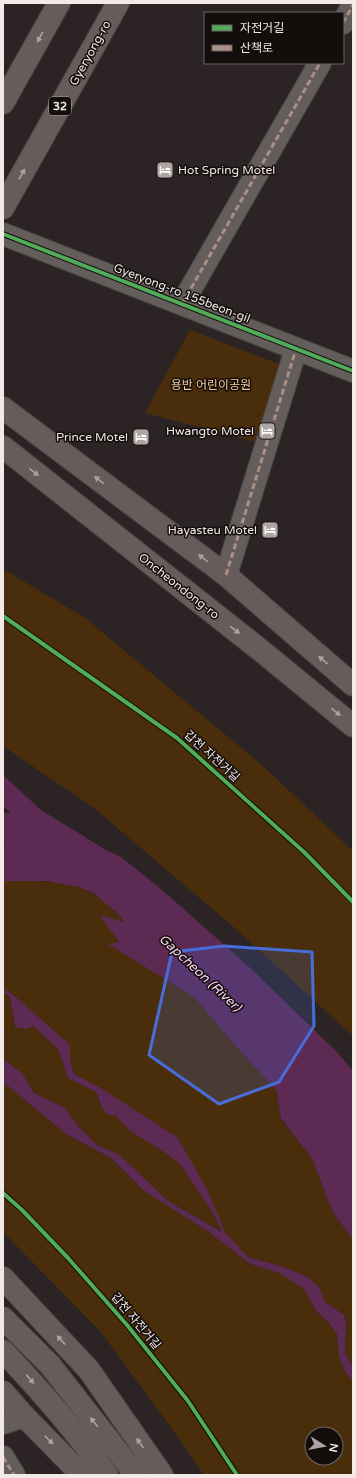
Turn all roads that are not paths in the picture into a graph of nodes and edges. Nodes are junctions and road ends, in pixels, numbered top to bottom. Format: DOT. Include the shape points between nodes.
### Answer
graph roads {
  1 [pos="59,3"];
  2 [pos="118,3"];
  3 [pos="353,5"];
  4 [pos="344,21"];
  5 [pos="319,64"];
  6 [pos="3,103"];
  7 [pos="3,208"];
  8 [pos="3,234"];
  9 [pos="182,304"];
  10 [pos="296,349"];
  11 [pos="353,371"];
  12 [pos="3,408"];
  13 [pos="3,447"];
  14 [pos="226,575"];
  15 [pos="353,685"];
  16 [pos="353,726"];
  17 [pos="3,1278"];
  18 [pos="3,1318"];
  19 [pos="3,1351"];
  20 [pos="3,1392"];
  21 [pos="24,1416"];
  22 [pos="3,1423"];
  23 [pos="3,1457"];
  24 [pos="14,1475"];
  25 [pos="82,1475"];
  26 [pos="107,1475"];
  27 [pos="136,1475"];
  28 [pos="162,1475"];
  1 -- 6 [label="main road, one-way"];
  7 -- 2 [label="main road, Gyeryong-ro / 32, one-way"];
  3 -- 4 [label="street"];
  5 -- 9 [label="street"];
  8 -- 9 [label="street, Gyeryong-ro 155beon-gil"];
  9 -- 10 [label="street, Gyeryong-ro 155beon-gil"];
  10 -- 11 [label="street, Gyeryong-ro 155beon-gil"];
  10 -- 14 [label="street"];
  14 -- 12 [label="main road, one-way"];
  13 -- 16 [label="main road, Oncheondong-ro, one-way"];
  15 -- 14 [label="main road, one-way"];
  28 -- 17 [label="main road, one-way" via="89,1370"];
  27 -- 18 [label="main road, one-way" via="50,1365"];
  19 -- 26 [label="main road, one-way" via="85,1443"];
  20 -- 21 [label="main road"];
  21 -- 22 [label="street"];
  21 -- 25 [label="main road, one-way"];
  23 -- 24 [label="street"];
}
